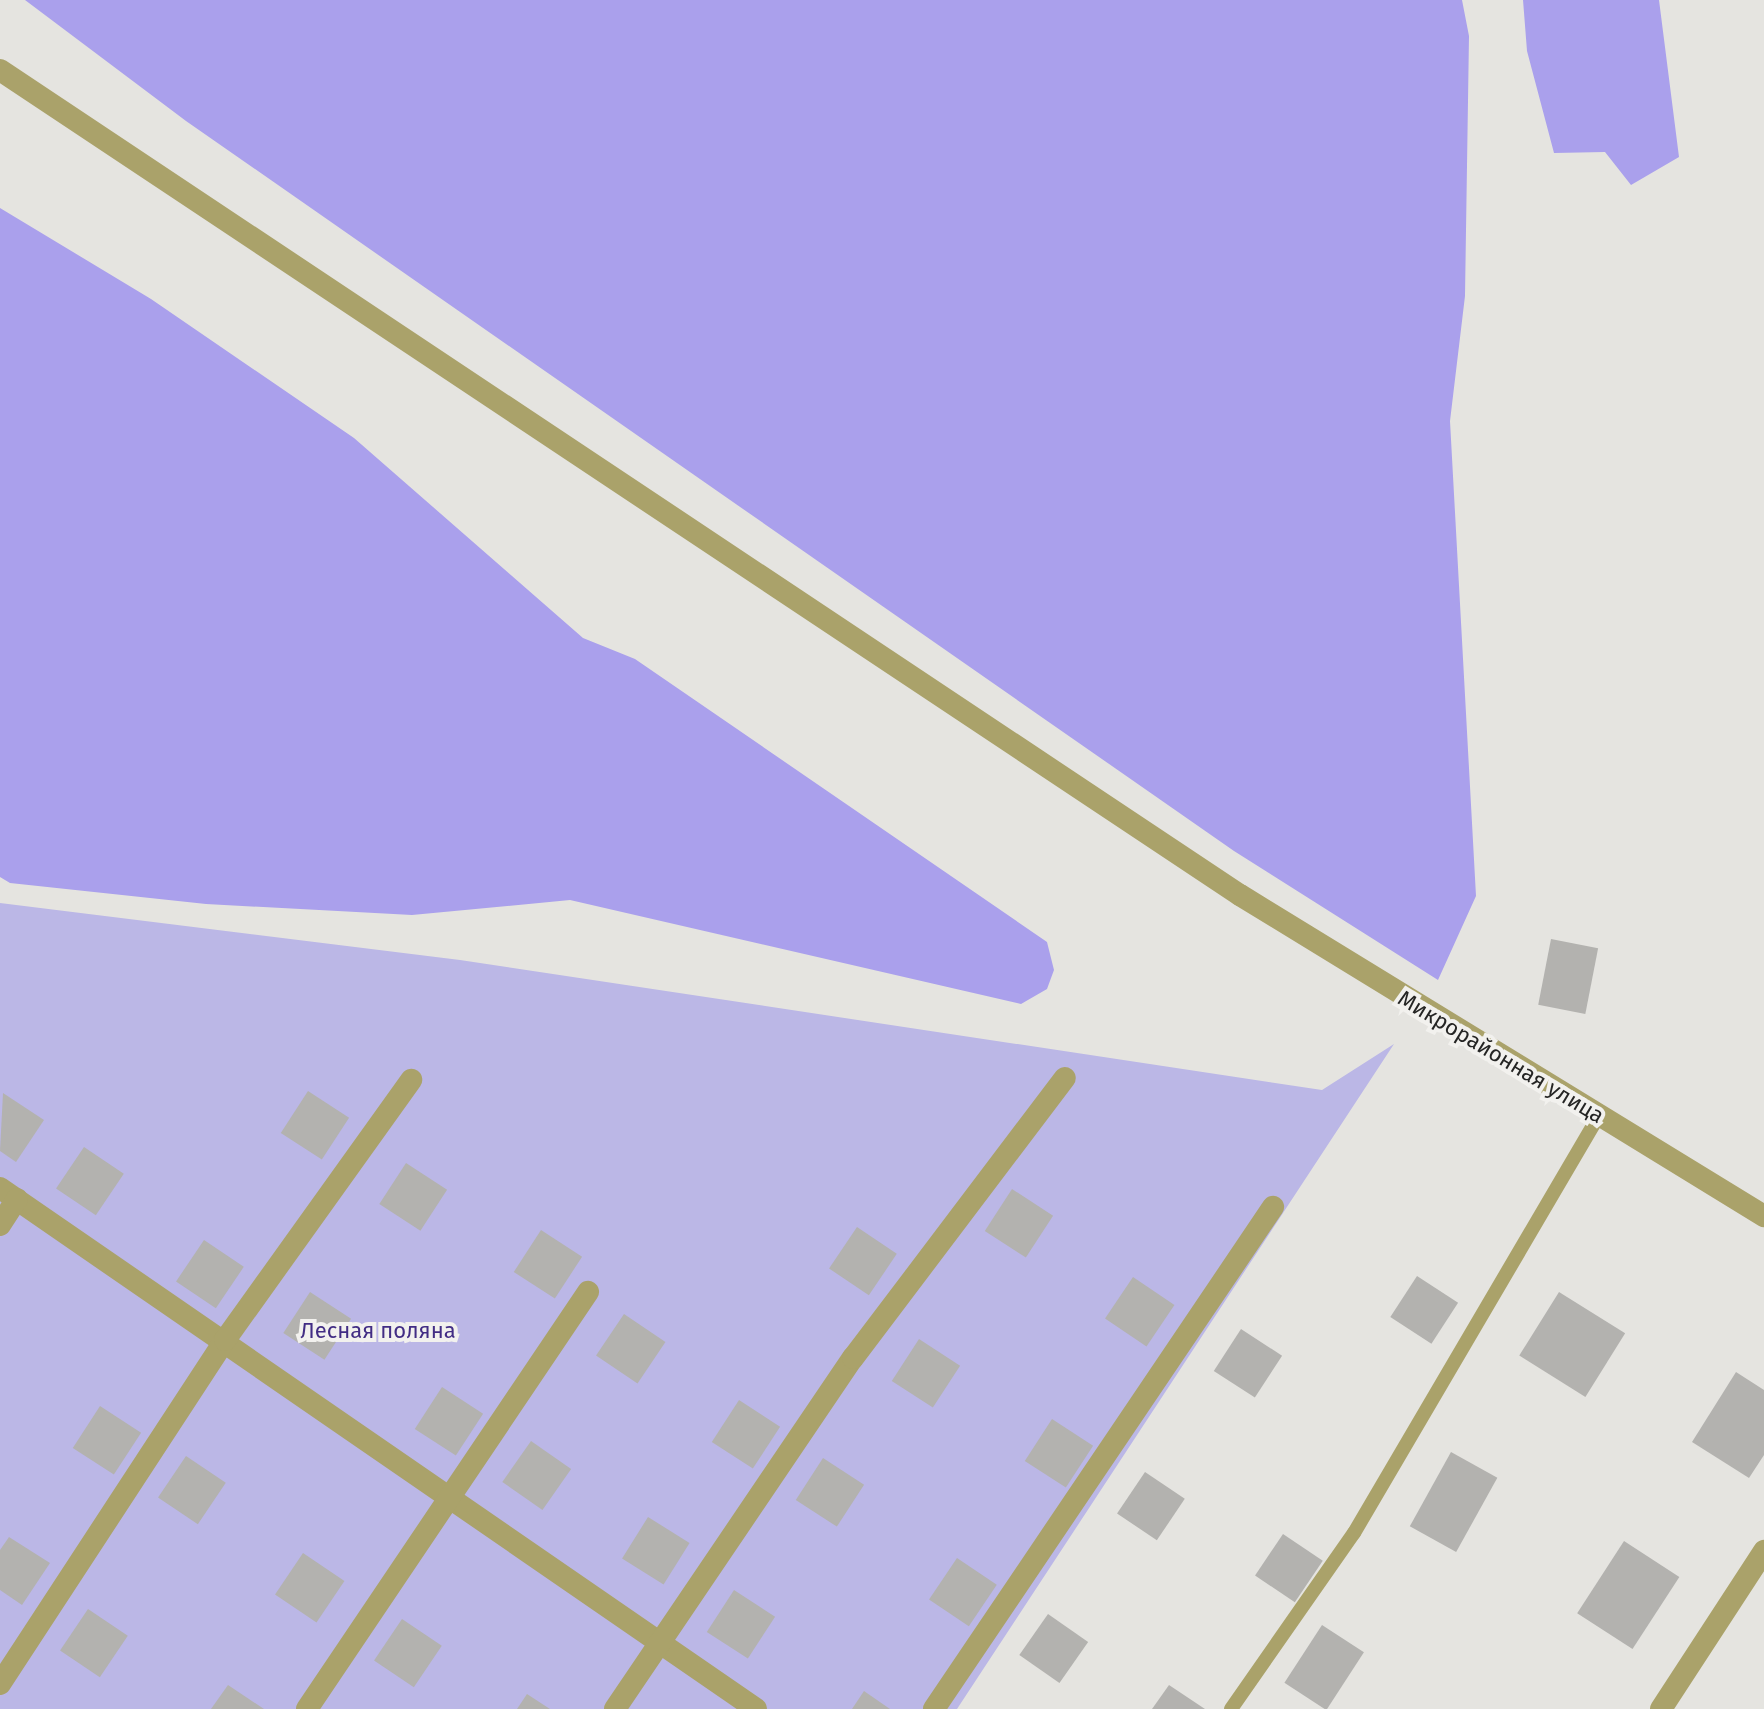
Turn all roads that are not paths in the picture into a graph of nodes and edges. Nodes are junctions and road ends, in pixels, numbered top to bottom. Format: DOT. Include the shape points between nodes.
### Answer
graph roads {
  1 [pos="0,70"];
  2 [pos="1065,1078"];
  3 [pos="411,1080"];
  4 [pos="1598,1117"];
  5 [pos="8,1194"];
  6 [pos="1273,1207"];
  7 [pos="1764,1216"];
  8 [pos="0,1225"];
  9 [pos="588,1292"];
  10 [pos="225,1340"];
  11 [pos="449,1495"];
  12 [pos="1764,1551"];
  13 [pos="660,1642"];
  14 [pos="0,1684"];
  15 [pos="307,1709"];
  16 [pos="615,1709"];
  17 [pos="756,1709"];
  18 [pos="934,1709"];
  19 [pos="1231,1709"];
  20 [pos="1661,1709"];
  1 -- 4 [label="street, Микрорайонная улица" via="1240,895"];
  2 -- 13 [label="street" via="853,1358"];
  3 -- 10 [label="street"];
  4 -- 7 [label="street, Микрорайонная улица"];
  4 -- 19 [label="lane" via="1354,1533"];
  5 -- 8 [label="street"];
  5 -- 10 [label="street"];
  6 -- 18 [label="street"];
  9 -- 11 [label="street"];
  10 -- 11 [label="street"];
  10 -- 14 [label="street"];
  11 -- 13 [label="street"];
  11 -- 15 [label="street"];
  12 -- 20 [label="street"];
  13 -- 16 [label="street"];
  13 -- 17 [label="street"];
}
